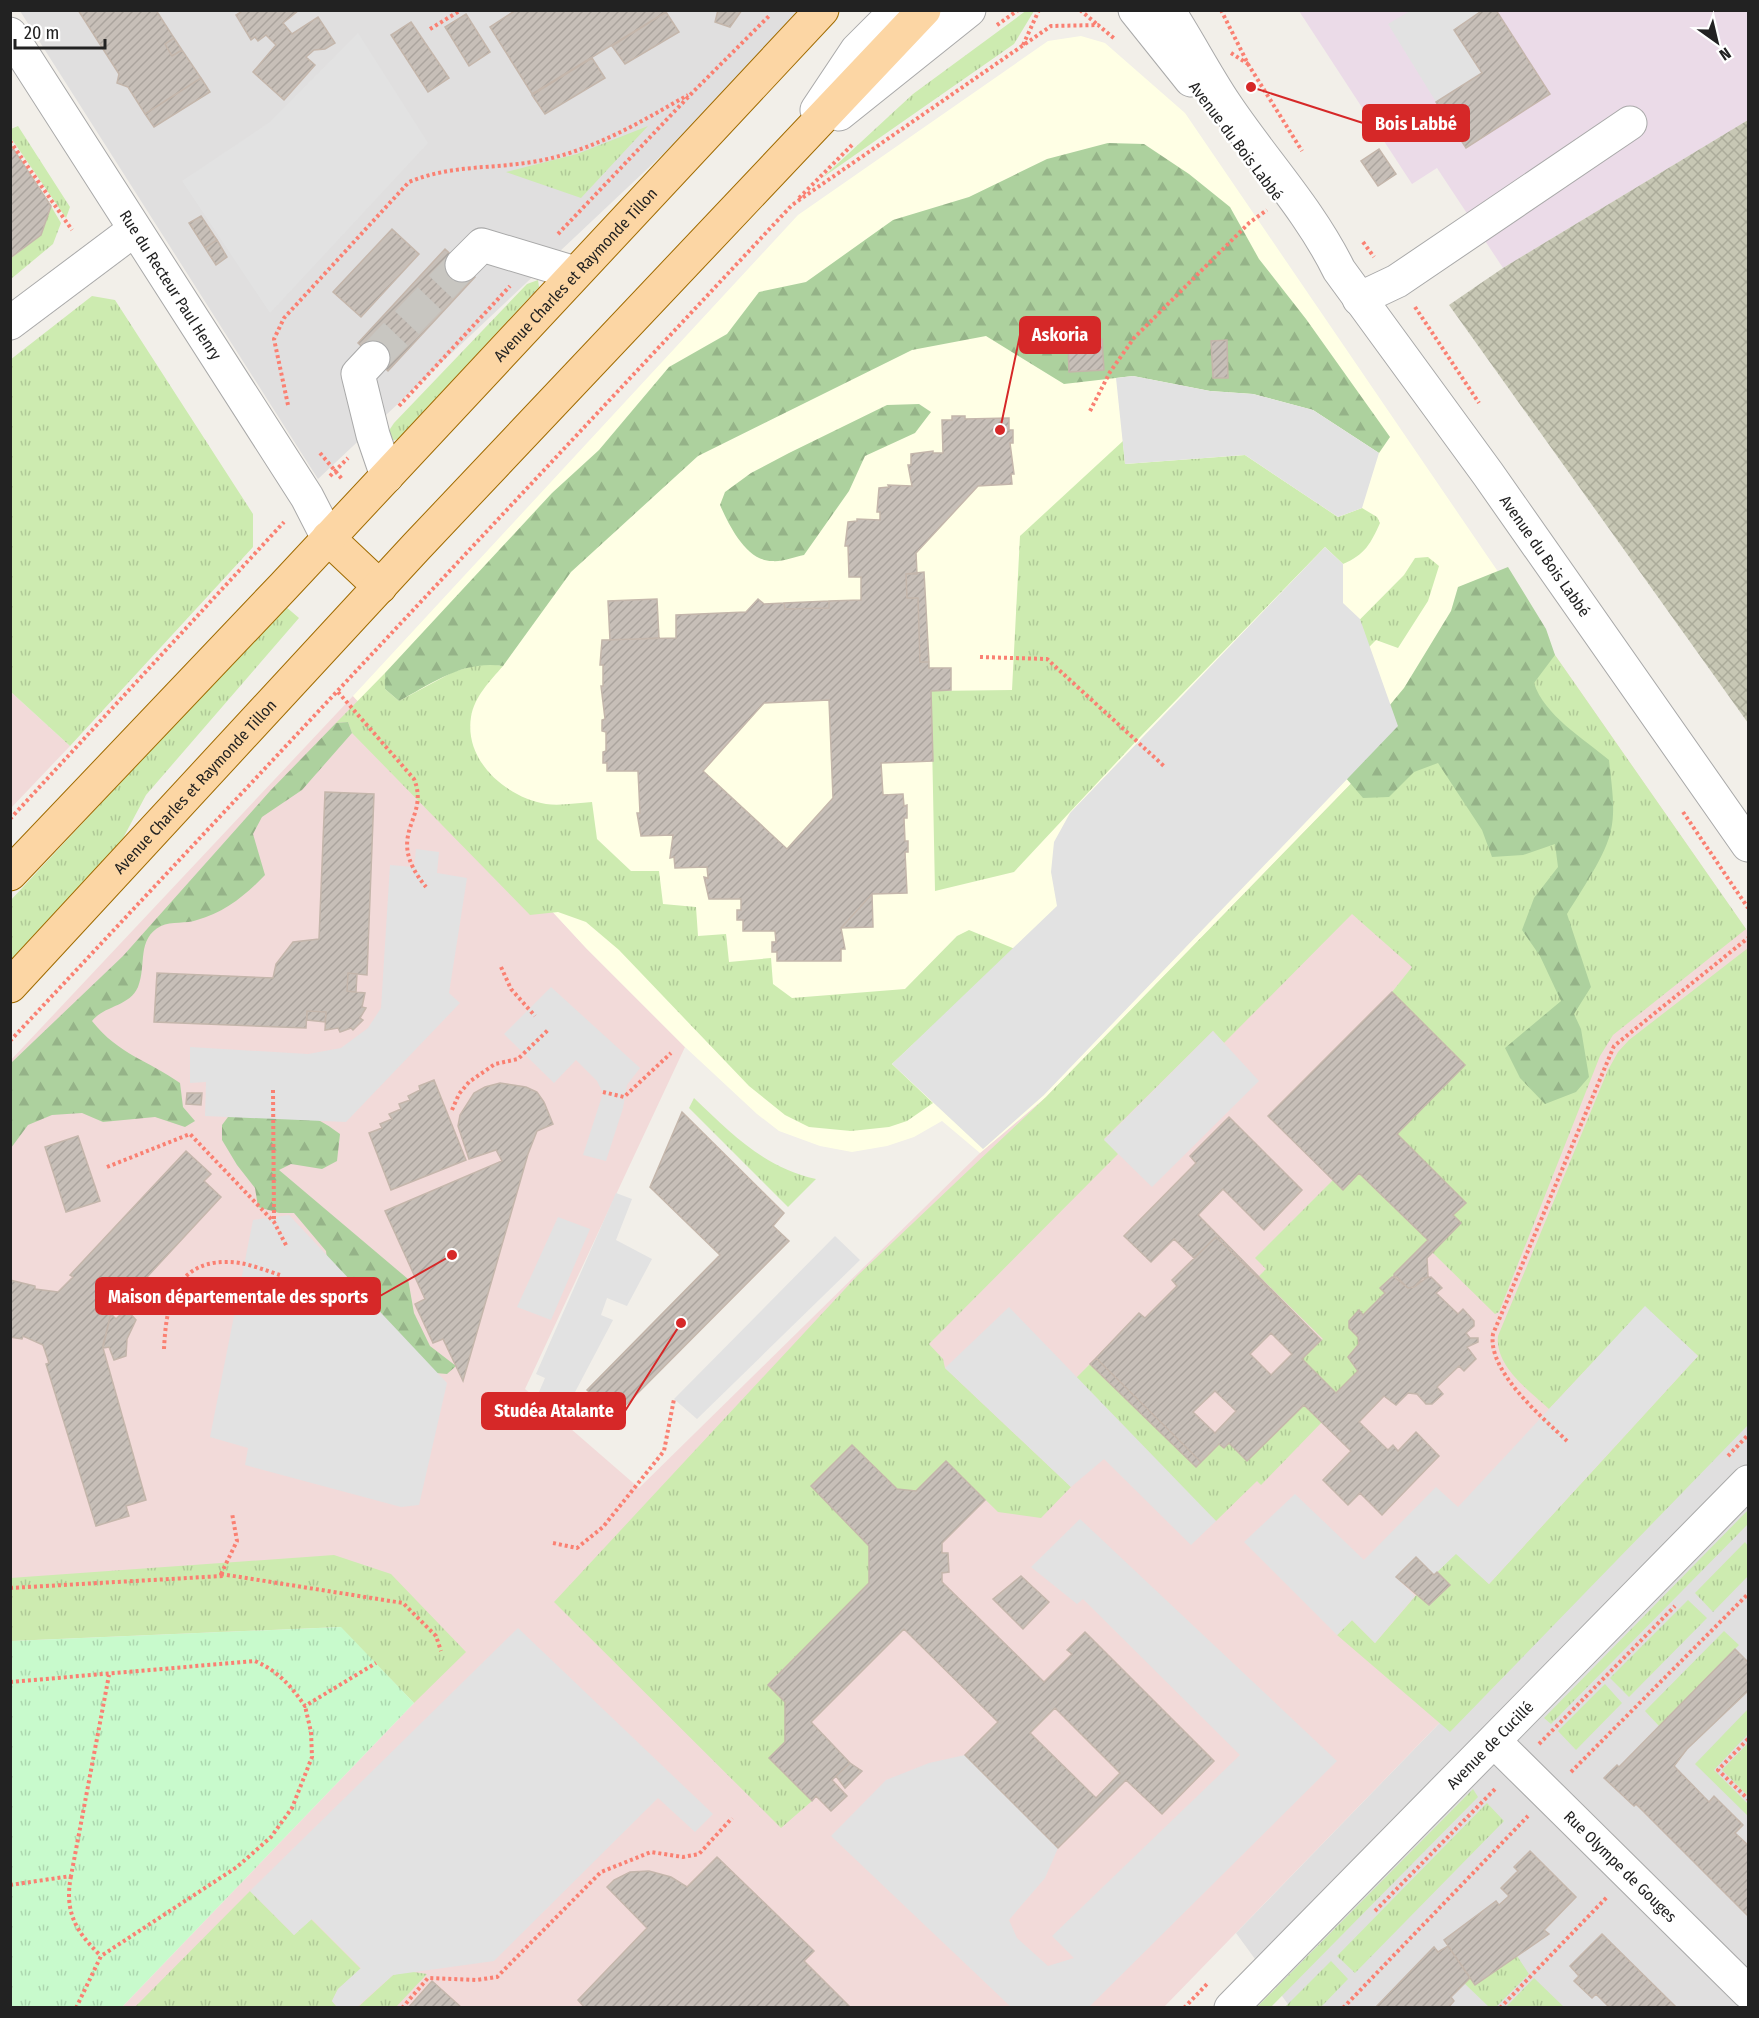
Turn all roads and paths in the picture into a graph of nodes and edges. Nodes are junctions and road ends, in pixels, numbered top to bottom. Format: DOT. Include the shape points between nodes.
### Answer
graph roads {
  1 [pos="461,10"];
  2 [pos="822,10"];
  3 [pos="897,10"];
  4 [pos="924,10"];
  5 [pos="969,10"];
  6 [pos="1039,10"];
  7 [pos="1080,10"];
  8 [pos="1134,10"];
  9 [pos="1168,10"];
  10 [pos="1180,10"];
  11 [pos="1221,10"];
  12 [pos="1105,18"];
  13 [pos="430,29"];
  14 [pos="10,34"];
  15 [pos="1175,44"];
  16 [pos="1022,46"];
  17 [pos="1125,48"];
  18 [pos="1248,64"];
  19 [pos="692,93"];
  20 [pos="1630,123"];
  21 [pos="10,141"];
  22 [pos="790,151"];
  23 [pos="1268,210"];
  24 [pos="72,230"];
  25 [pos="134,230"];
  26 [pos="462,265"];
  27 [pos="575,273"];
  28 [pos="1359,299"];
  29 [pos="10,323"];
  30 [pos="373,358"];
  31 [pos="289,410"];
  32 [pos="1089,411"];
  33 [pos="314,446"];
  34 [pos="376,487"];
  35 [pos="328,538"];
  36 [pos="417,546"];
  37 [pos="448,575"];
  38 [pos="380,587"];
  39 [pos="980,657"];
  40 [pos="338,692"];
  41 [pos="1165,767"];
  42 [pos="1749,845"];
  43 [pos="10,874"];
  44 [pos="426,887"];
  45 [pos="1749,938"];
  46 [pos="501,967"];
  47 [pos="10,986"];
  48 [pos="535,1016"];
  49 [pos="548,1030"];
  50 [pos="10,1041"];
  51 [pos="671,1053"];
  52 [pos="273,1090"];
  53 [pos="603,1092"];
  54 [pos="452,1110"];
  55 [pos="107,1167"];
  56 [pos="274,1222"];
  57 [pos="287,1247"];
  58 [pos="280,1275"];
  59 [pos="164,1349"];
  60 [pos="674,1399"];
  61 [pos="1567,1441"];
  62 [pos="1749,1482"];
  63 [pos="232,1514"];
  64 [pos="553,1543"];
  65 [pos="221,1574"];
  66 [pos="10,1588"];
  67 [pos="441,1651"];
  68 [pos="376,1663"];
  69 [pos="109,1674"];
  70 [pos="10,1682"];
  71 [pos="305,1706"];
  72 [pos="1749,1738"];
  73 [pos="1494,1742"];
  74 [pos="1749,1799"];
  75 [pos="732,1818"];
  76 [pos="1629,1874"];
  77 [pos="71,1876"];
  78 [pos="10,1885"];
  79 [pos="101,1956"];
  80 [pos="1749,1992"];
  81 [pos="76,2007"];
  82 [pos="402,2007"];
  83 [pos="1231,2007"];
  84 [pos="1500,2007"];
  1 -- 13 [label="path"];
  2 -- 27 [label="main road, Avenue Charles et Raymonde Tillon"];
  3 -- 22 [label="street, Avenue Charles et Raymonde Tillon" via="857,50"];
  4 -- 22 [label="main road, Avenue Charles et Raymonde Tillon"];
  5 -- 22 [label="street, Avenue Charles et Raymonde Tillon"];
  6 -- 16 [label="path"];
  7 -- 12 [label="path"];
  8 -- 15 [label="street, Avenue du Bois Labbé"];
  9 -- 15 [label="street, Avenue du Bois Labbé"];
  10 -- 15 [label="street, Avenue du Bois Labbé"];
  11 -- 18 [label="path"];
  12 -- 15 [label="street"];
  12 -- 16 [label="path" via="1051,26"];
  12 -- 17 [label="path"];
  14 -- 25 [label="street, Rue du Recteur Paul Henry"];
  15 -- 28 [label="street, Avenue du Bois Labbé" via="1293,194"];
  16 -- 37 [label="path" via="792,205"];
  19 -- 31 [label="path" via="611,138 534,162 434,172 409,182 284,318 274,339"];
  20 -- 28 [label="street" via="1397,281"];
  21 -- 24 [label="path"];
  22 -- 36 [label="main road, Avenue Charles et Raymonde Tillon"];
  23 -- 32 [label="path" via="1134,338"];
  25 -- 29 [label="street"];
  25 -- 35 [label="street, Rue du Recteur Paul Henry" via="307,497"];
  26 -- 27 [label="street" via="482,245"];
  27 -- 34 [label="main road, Avenue Charles et Raymonde Tillon"];
  28 -- 42 [label="street, Avenue du Bois Labbé" via="1488,474"];
  30 -- 34 [label="street" via="358,374 373,435"];
  33 -- 34 [label="path" via="334,472"];
  34 -- 35 [label="main road, Avenue Charles et Raymonde Tillon"];
  35 -- 38 [label="main road"];
  35 -- 43 [label="main road, Avenue Charles et Raymonde Tillon"];
  36 -- 37 [label="path"];
  36 -- 38 [label="main road, Avenue Charles et Raymonde Tillon"];
  37 -- 40 [label="path"];
  38 -- 47 [label="main road, Avenue Charles et Raymonde Tillon"];
  39 -- 41 [label="path" via="1047,659"];
  40 -- 44 [label="path" via="414,779 419,791 406,841 407,854 412,871"];
  40 -- 50 [label="path"];
  45 -- 61 [label="path" via="1614,1046 1493,1334 1491,1347 1519,1396"];
  46 -- 48 [label="path" via="511,989"];
  49 -- 54 [label="path" via="519,1059 495,1065 469,1082"];
  51 -- 53 [label="path" via="624,1097"];
  52 -- 56 [label="path"];
  55 -- 56 [label="path" via="190,1134"];
  56 -- 57 [label="path"];
  58 -- 59 [label="path" via="226,1262 204,1266 188,1275 174,1290 166,1313"];
  60 -- 64 [label="path" via="664,1451 603,1527 577,1548"];
  62 -- 73 [label="street, Avenue de Cucillé"];
  63 -- 65 [label="path" via="237,1541"];
  65 -- 66 [label="path"];
  65 -- 67 [label="path" via="402,1603 436,1636"];
  68 -- 71 [label="path"];
  69 -- 70 [label="path"];
  69 -- 71 [label="path" via="255,1661 290,1684"];
  69 -- 77 [label="path"];
  71 -- 79 [label="path" via="312,1757 292,1808 271,1838 237,1867"];
  72 -- 74 [label="path" via="1718,1770"];
  73 -- 76 [label="street, Rue Olympe de Gouges"];
  73 -- 83 [label="street, Avenue de Cucillé"];
  75 -- 82 [label="path" via="699,1854 683,1857 651,1852 601,1872 496,1977 428,1978"];
  76 -- 80 [label="street, Rue Olympe de Gouges"];
  76 -- 84 [label="path"];
  77 -- 78 [label="path"];
  77 -- 79 [label="path" via="67,1895 70,1914 84,1940"];
  79 -- 81 [label="path"];
}
